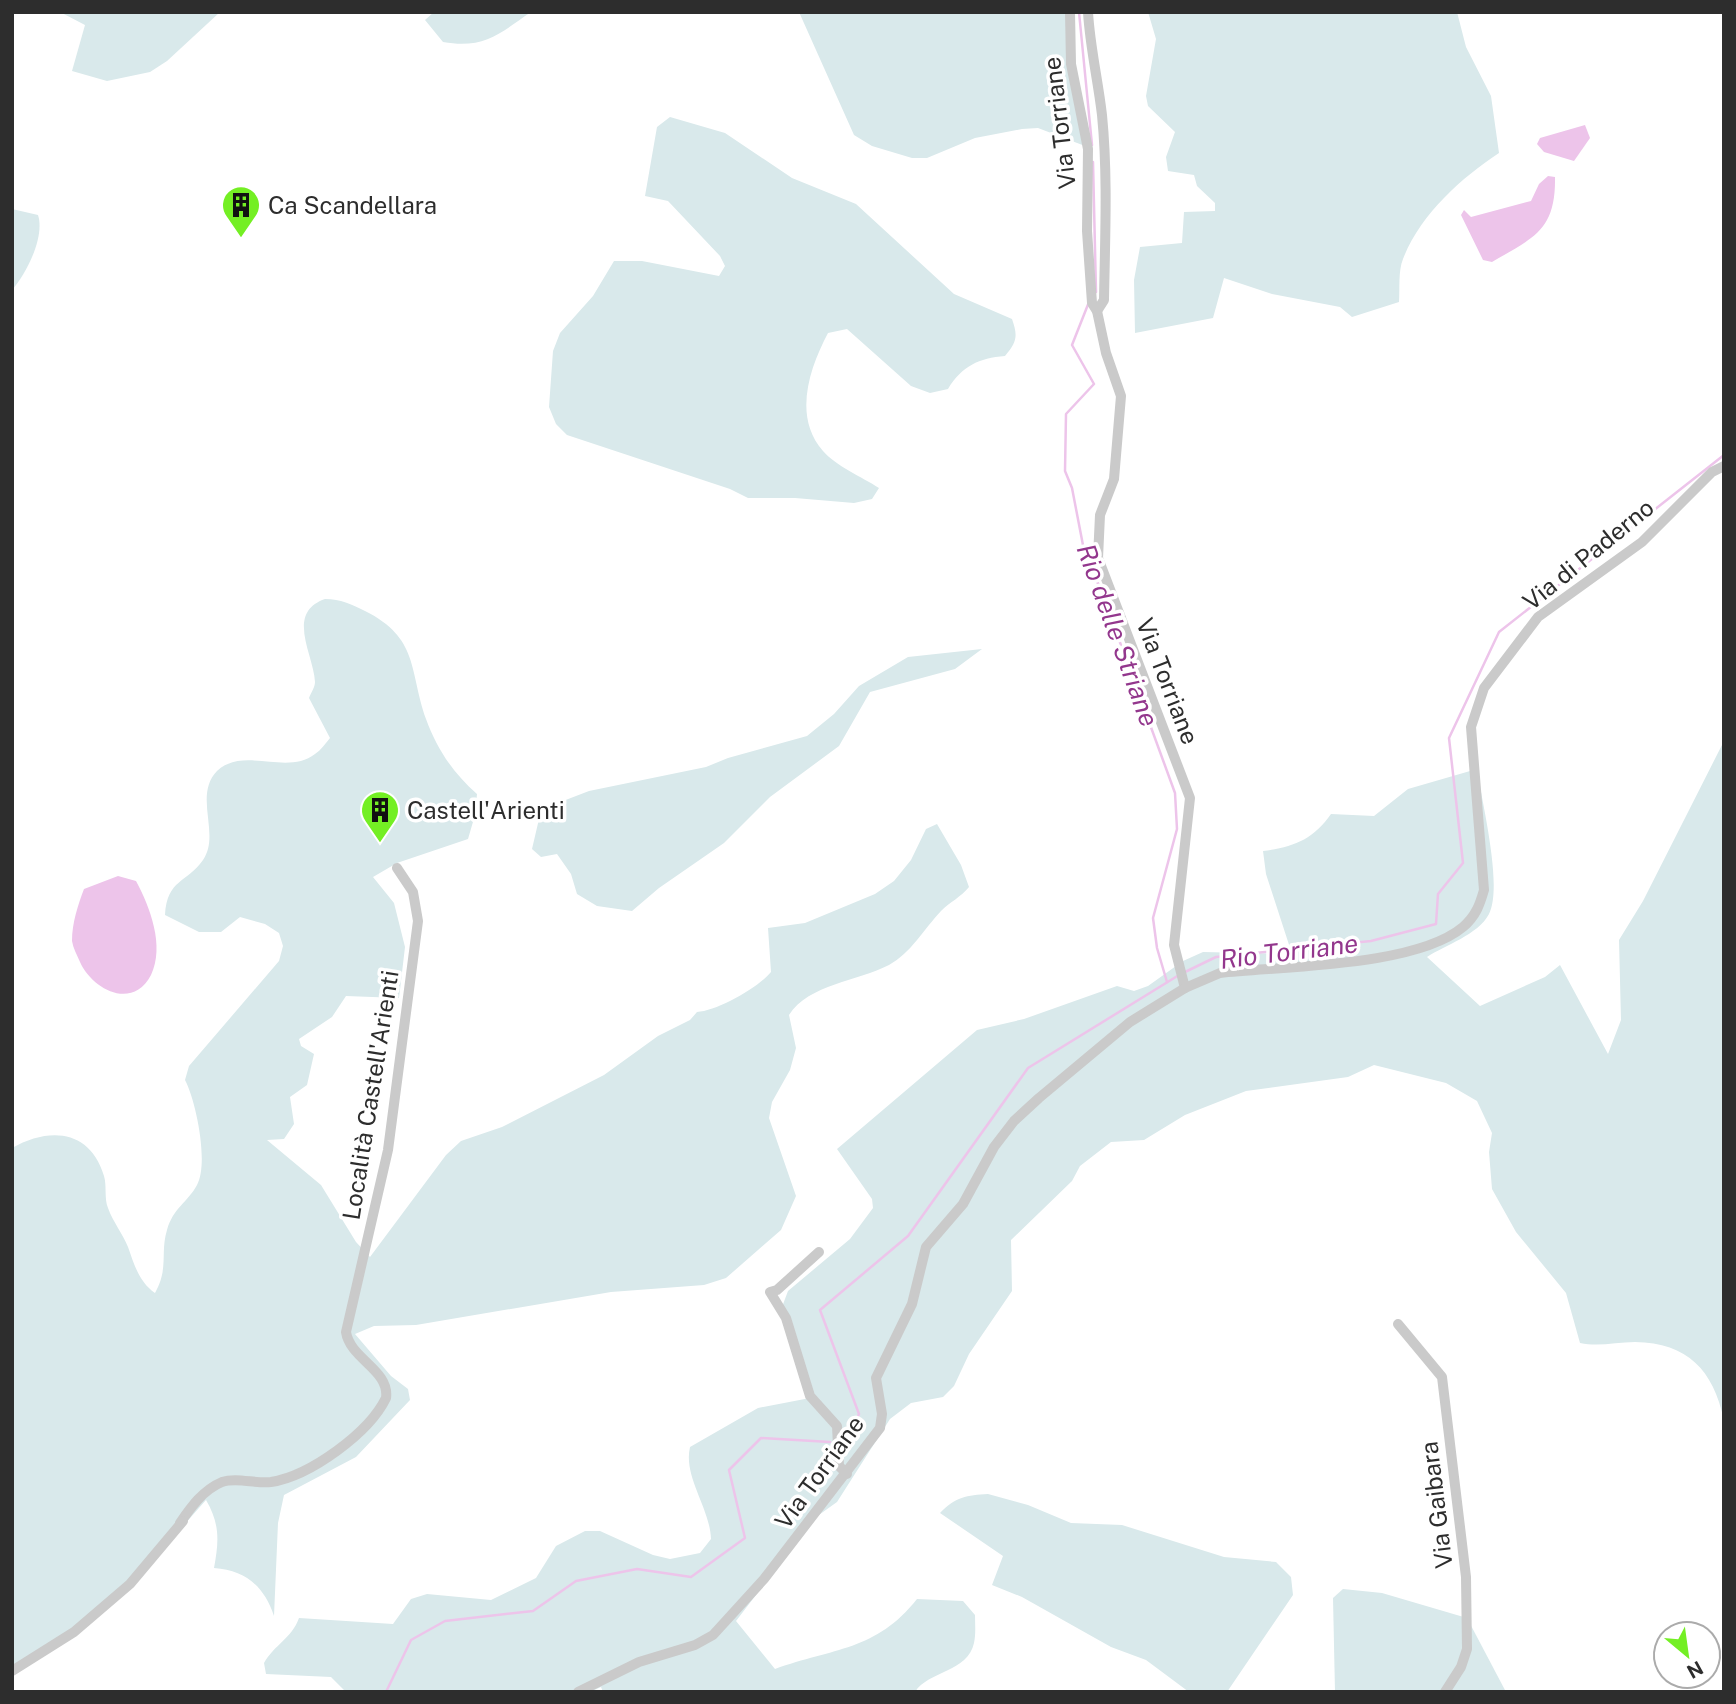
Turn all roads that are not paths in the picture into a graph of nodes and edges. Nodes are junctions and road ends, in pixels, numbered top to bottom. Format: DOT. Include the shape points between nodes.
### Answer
graph roads {
  1 [pos="1070,12"];
  2 [pos="1088,12"];
  3 [pos="1093,303"];
  4 [pos="1724,466"];
  5 [pos="397,868"];
  6 [pos="1220,973"];
  7 [pos="1184,984"];
  8 [pos="819,1252"];
  9 [pos="1398,1324"];
  10 [pos="847,1474"];
  11 [pos="12,1671"];
  12 [pos="578,1692"];
  13 [pos="1445,1692"];
  1 -- 3 [label="street, Via Torriane" via="1071,64 1088,149 1087,231"];
  2 -- 3 [label="street, Via Torriane" via="1105,167 1104,300"];
  3 -- 7 [label="street, Via Torriane" via="1121,396 1114,479 1100,515 1098,558 1189,798 1174,945"];
  4 -- 6 [label="street, Via di Paderno" via="1712,472 1642,542 1538,617 1484,688 1471,727 1484,890 1478,910 1462,928 1409,951 1359,961"];
  5 -- 11 [label="street, Località Castell'Arienti" via="413,892 418,921 388,1150 346,1332 351,1348 383,1380 386,1398 356,1434 320,1461 278,1480 220,1483 204,1494 130,1584 74,1632"];
  6 -- 7 [label="street, Via Torriane"];
  7 -- 10 [label="street, Via Torriane" via="1130,1022 1031,1105 994,1147 963,1205 926,1247 912,1304 876,1378 883,1413 880,1428"];
  8 -- 10 [label="street" via="771,1292 786,1318 810,1396 835,1422 839,1466"];
  9 -- 13 [label="street, Via Gaibara" via="1442,1377 1465,1577 1466,1649"];
  10 -- 12 [label="street, Via Torriane" via="713,1635 639,1662"];
}
